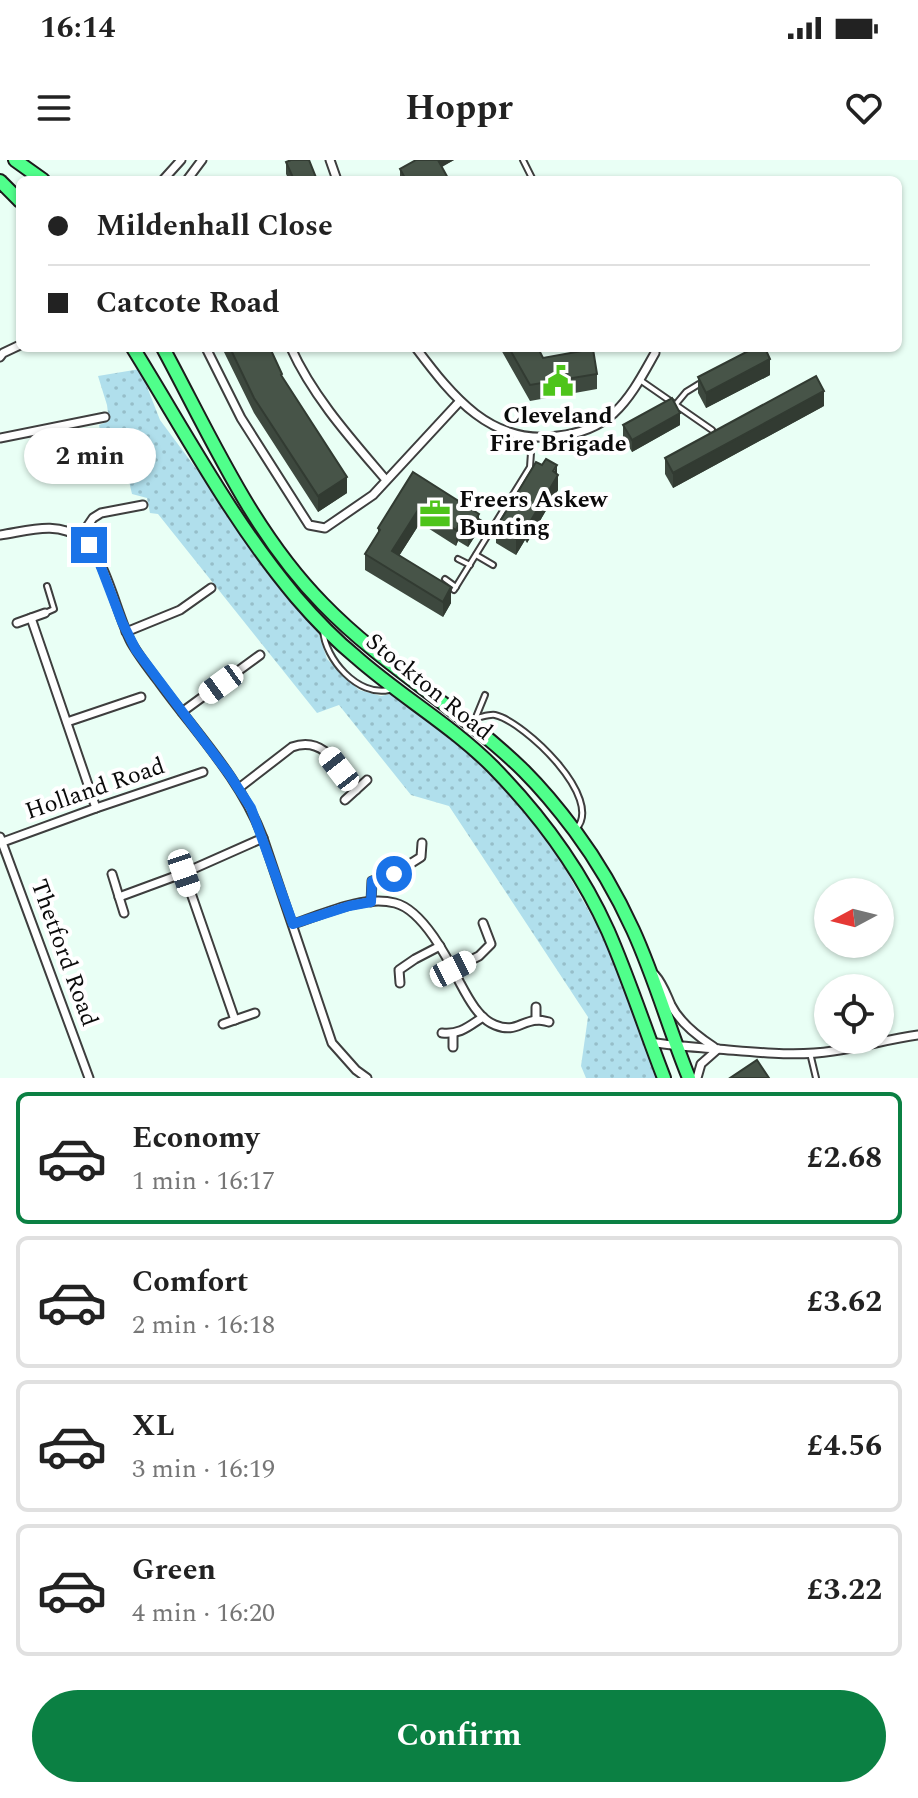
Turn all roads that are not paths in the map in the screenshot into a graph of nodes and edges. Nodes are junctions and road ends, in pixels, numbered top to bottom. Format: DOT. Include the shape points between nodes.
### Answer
graph roads {
  1 [pos="15,160"];
  2 [pos="181,160"];
  3 [pos="39,176"];
  4 [pos="167,176"];
  5 [pos="0,181"];
  6 [pos="16,197"];
  7 [pos="135,352"];
  8 [pos="165,352"];
  9 [pos="208,352"];
  10 [pos="293,352"];
  11 [pos="419,352"];
  12 [pos="655,353"];
  13 [pos="640,380"];
  14 [pos="699,384"];
  15 [pos="460,401"];
  16 [pos="676,404"];
  17 [pos="105,417"];
  18 [pos="90,421"];
  19 [pos="712,430"];
  20 [pos="91,433"];
  21 [pos="0,437"];
  22 [pos="532,438"];
  23 [pos="386,480"];
  24 [pos="143,505"];
  25 [pos="471,518"];
  26 [pos="491,530"];
  27 [pos="0,535"];
  28 [pos="80,537"];
  29 [pos="476,555"];
  30 [pos="458,559"];
  31 [pos="470,565"];
  32 [pos="493,565"];
  33 [pos="445,579"];
  34 [pos="47,586"];
  35 [pos="211,588"];
  36 [pos="45,613"];
  37 [pos="31,618"];
  38 [pos="17,623"];
  39 [pos="322,625"];
  40 [pos="126,632"];
  41 [pos="260,655"];
  42 [pos="395,688"];
  43 [pos="119,691"];
  44 [pos="485,695"];
  45 [pos="141,697"];
  46 [pos="123,703"];
  47 [pos="182,712"];
  48 [pos="67,722"];
  49 [pos="474,722"];
  50 [pos="203,772"];
  51 [pos="367,780"];
  52 [pos="239,788"];
  53 [pos="356,790"];
  54 [pos="345,800"];
  55 [pos="96,808"];
  56 [pos="574,830"];
  57 [pos="263,838"];
  58 [pos="1,841"];
  59 [pos="422,843"];
  60 [pos="366,871"];
  61 [pos="184,873"];
  62 [pos="112,874"];
  63 [pos="372,881"];
  64 [pos="119,897"];
  65 [pos="371,902"];
  66 [pos="124,913"];
  67 [pos="483,923"];
  68 [pos="293,924"];
  69 [pos="440,946"];
  70 [pos="646,964"];
  71 [pos="453,969"];
  72 [pos="400,983"];
  73 [pos="536,1007"];
  74 [pos="255,1013"];
  75 [pos="483,1017"];
  76 [pos="235,1020"];
  77 [pos="536,1020"];
  78 [pos="549,1022"];
  79 [pos="223,1024"];
  80 [pos="442,1033"];
  81 [pos="453,1034"];
  82 [pos="918,1035"];
  83 [pos="650,1042"];
  84 [pos="453,1047"];
  85 [pos="676,1047"];
  86 [pos="718,1049"];
  87 [pos="810,1053"];
  88 [pos="89,1078"];
  89 [pos="367,1078"];
  90 [pos="664,1078"];
  91 [pos="689,1078"];
  92 [pos="697,1078"];
  93 [pos="816,1078"];
  1 -- 3 [label="highway"];
  2 -- 4 [label="street"];
  5 -- 6 [label="highway"];
  7 -- 39 [label="highway, Stockton Road" via="244,529"];
  8 -- 49 [label="highway, Stockton Road" via="247,504 296,575 359,638"];
  9 -- 23 [label="street" via="241,418 309,525 325,528"];
  10 -- 23 [label="street" via="338,423"];
  11 -- 15 [label="street"];
  12 -- 13 [label="street"];
  13 -- 16 [label="lane"];
  13 -- 22 [label="street" via="612,415 592,427"];
  14 -- 16 [label="lane"];
  15 -- 22 [label="street" via="501,430"];
  15 -- 23 [label="street"];
  16 -- 19 [label="lane"];
  17 -- 18 [label="street"];
  18 -- 20 [label="street"];
  18 -- 21 [label="street"];
  22 -- 26 [label="lane" via="530,467"];
  24 -- 28 [label="street" via="101,513"];
  25 -- 26 [label="lane"];
  26 -- 29 [label="lane"];
  27 -- 28 [label="street" via="52,527"];
  28 -- 40 [label="street" via="96,554"];
  29 -- 31 [label="lane"];
  29 -- 32 [label="lane"];
  30 -- 31 [label="lane"];
  31 -- 33 [label="lane" via="455,588"];
  34 -- 36 [label="lane" via="54,609"];
  35 -- 40 [label="street" via="197,593 180,610"];
  36 -- 37 [label="street"];
  37 -- 38 [label="street"];
  37 -- 48 [label="street"];
  39 -- 42 [label="highway, Stockton Road"];
  39 -- 42 [label="lane" via="324,642 348,675 365,689"];
  40 -- 47 [label="street"];
  41 -- 47 [label="street"];
  42 -- 83 [label="highway, Stockton Road" via="492,766 556,844 606,928"];
  43 -- 46 [label="street"];
  44 -- 49 [label="lane"];
  45 -- 46 [label="street"];
  46 -- 48 [label="street"];
  47 -- 52 [label="street"];
  48 -- 55 [label="street"];
  49 -- 56 [label="highway, Stockton Road"];
  49 -- 56 [label="lane" via="494,715 522,729 557,760 577,791 583,816"];
  50 -- 55 [label="street, Holland Road"];
  51 -- 53 [label="street"];
  52 -- 53 [label="street" via="302,743 323,747"];
  52 -- 57 [label="street"];
  53 -- 54 [label="street"];
  55 -- 58 [label="street, Holland Road"];
  56 -- 70 [label="highway, Stockton Road" via="612,888"];
  57 -- 61 [label="street"];
  57 -- 68 [label="street"];
  58 -- 88 [label="street, Thetford Road"];
  59 -- 63 [label="street" via="425,858"];
  60 -- 63 [label="street"];
  61 -- 64 [label="street"];
  61 -- 76 [label="street"];
  62 -- 64 [label="street"];
  63 -- 65 [label="street"];
  64 -- 66 [label="street"];
  65 -- 68 [label="street"];
  65 -- 69 [label="street" via="397,903 424,924"];
  67 -- 71 [label="street" via="491,944"];
  68 -- 89 [label="street" via="332,1043"];
  69 -- 71 [label="street"];
  69 -- 72 [label="street" via="396,967"];
  70 -- 85 [label="highway, Stockton Road"];
  70 -- 86 [label="street" via="684,1023"];
  71 -- 75 [label="street"];
  73 -- 77 [label="street"];
  74 -- 76 [label="street"];
  75 -- 77 [label="street" via="508,1029"];
  75 -- 81 [label="street"];
  76 -- 79 [label="street"];
  77 -- 78 [label="street"];
  80 -- 81 [label="street"];
  81 -- 84 [label="street"];
  82 -- 87 [label="street"];
  83 -- 85 [label="street"];
  83 -- 90 [label="highway, Stockton Road"];
  85 -- 86 [label="street"];
  85 -- 91 [label="highway, Stockton Road"];
  86 -- 87 [label="street"];
  86 -- 92 [label="street" via="701,1064"];
  87 -- 93 [label="lane"];
}
